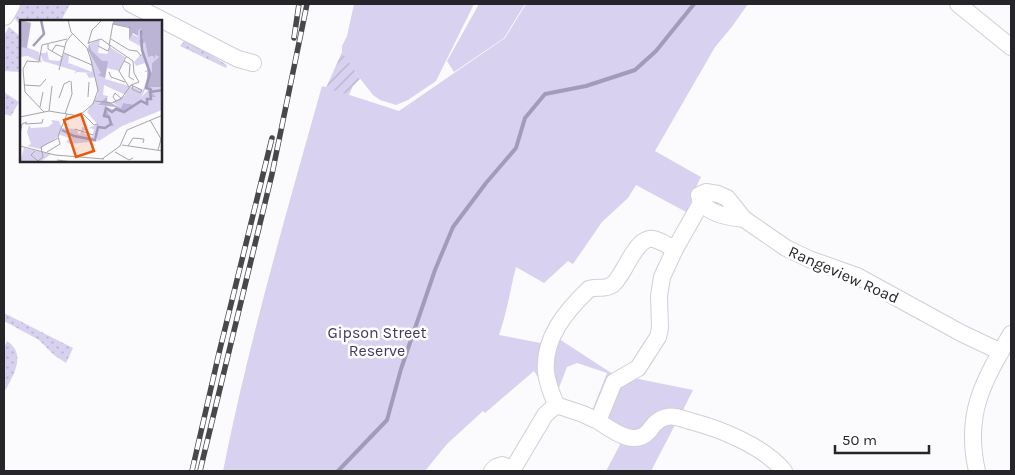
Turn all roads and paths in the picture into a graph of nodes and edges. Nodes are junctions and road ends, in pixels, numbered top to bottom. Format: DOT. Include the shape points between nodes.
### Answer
graph roads {
  1 [pos="10,4"];
  2 [pos="131,4"];
  3 [pos="958,4"];
  4 [pos="4,15"];
  5 [pos="1011,47"];
  6 [pos="253,63"];
  7 [pos="675,249"];
  8 [pos="1011,334"];
  9 [pos="1001,352"];
  10 [pos="556,405"];
  11 [pos="598,421"];
  12 [pos="515,470"];
  13 [pos="492,471"];
  14 [pos="784,471"];
  15 [pos="977,471"];
  1 -- 4 [label="main road"];
  2 -- 6 [label="street" via="238,59"];
  3 -- 5 [label="street"];
  7 -- 9 [label="street, Rangeview Road" via="701,203 721,215 744,219 791,250 863,279"];
  7 -- 10 [label="street" via="653,239 647,240 636,249 616,282 605,288 589,289 561,320 550,342 546,361"];
  7 -- 11 [label="street" via="660,286 658,337 638,368 614,382"];
  8 -- 9 [label="street"];
  9 -- 15 [label="street" via="978,398 973,418 972,452"];
  10 -- 11 [label="street"];
  10 -- 12 [label="street" via="545,415"];
  11 -- 14 [label="street" via="622,435 636,438 646,434 660,420 680,418 724,432 762,452"];
  12 -- 13 [label="street" via="502,464"];
}
